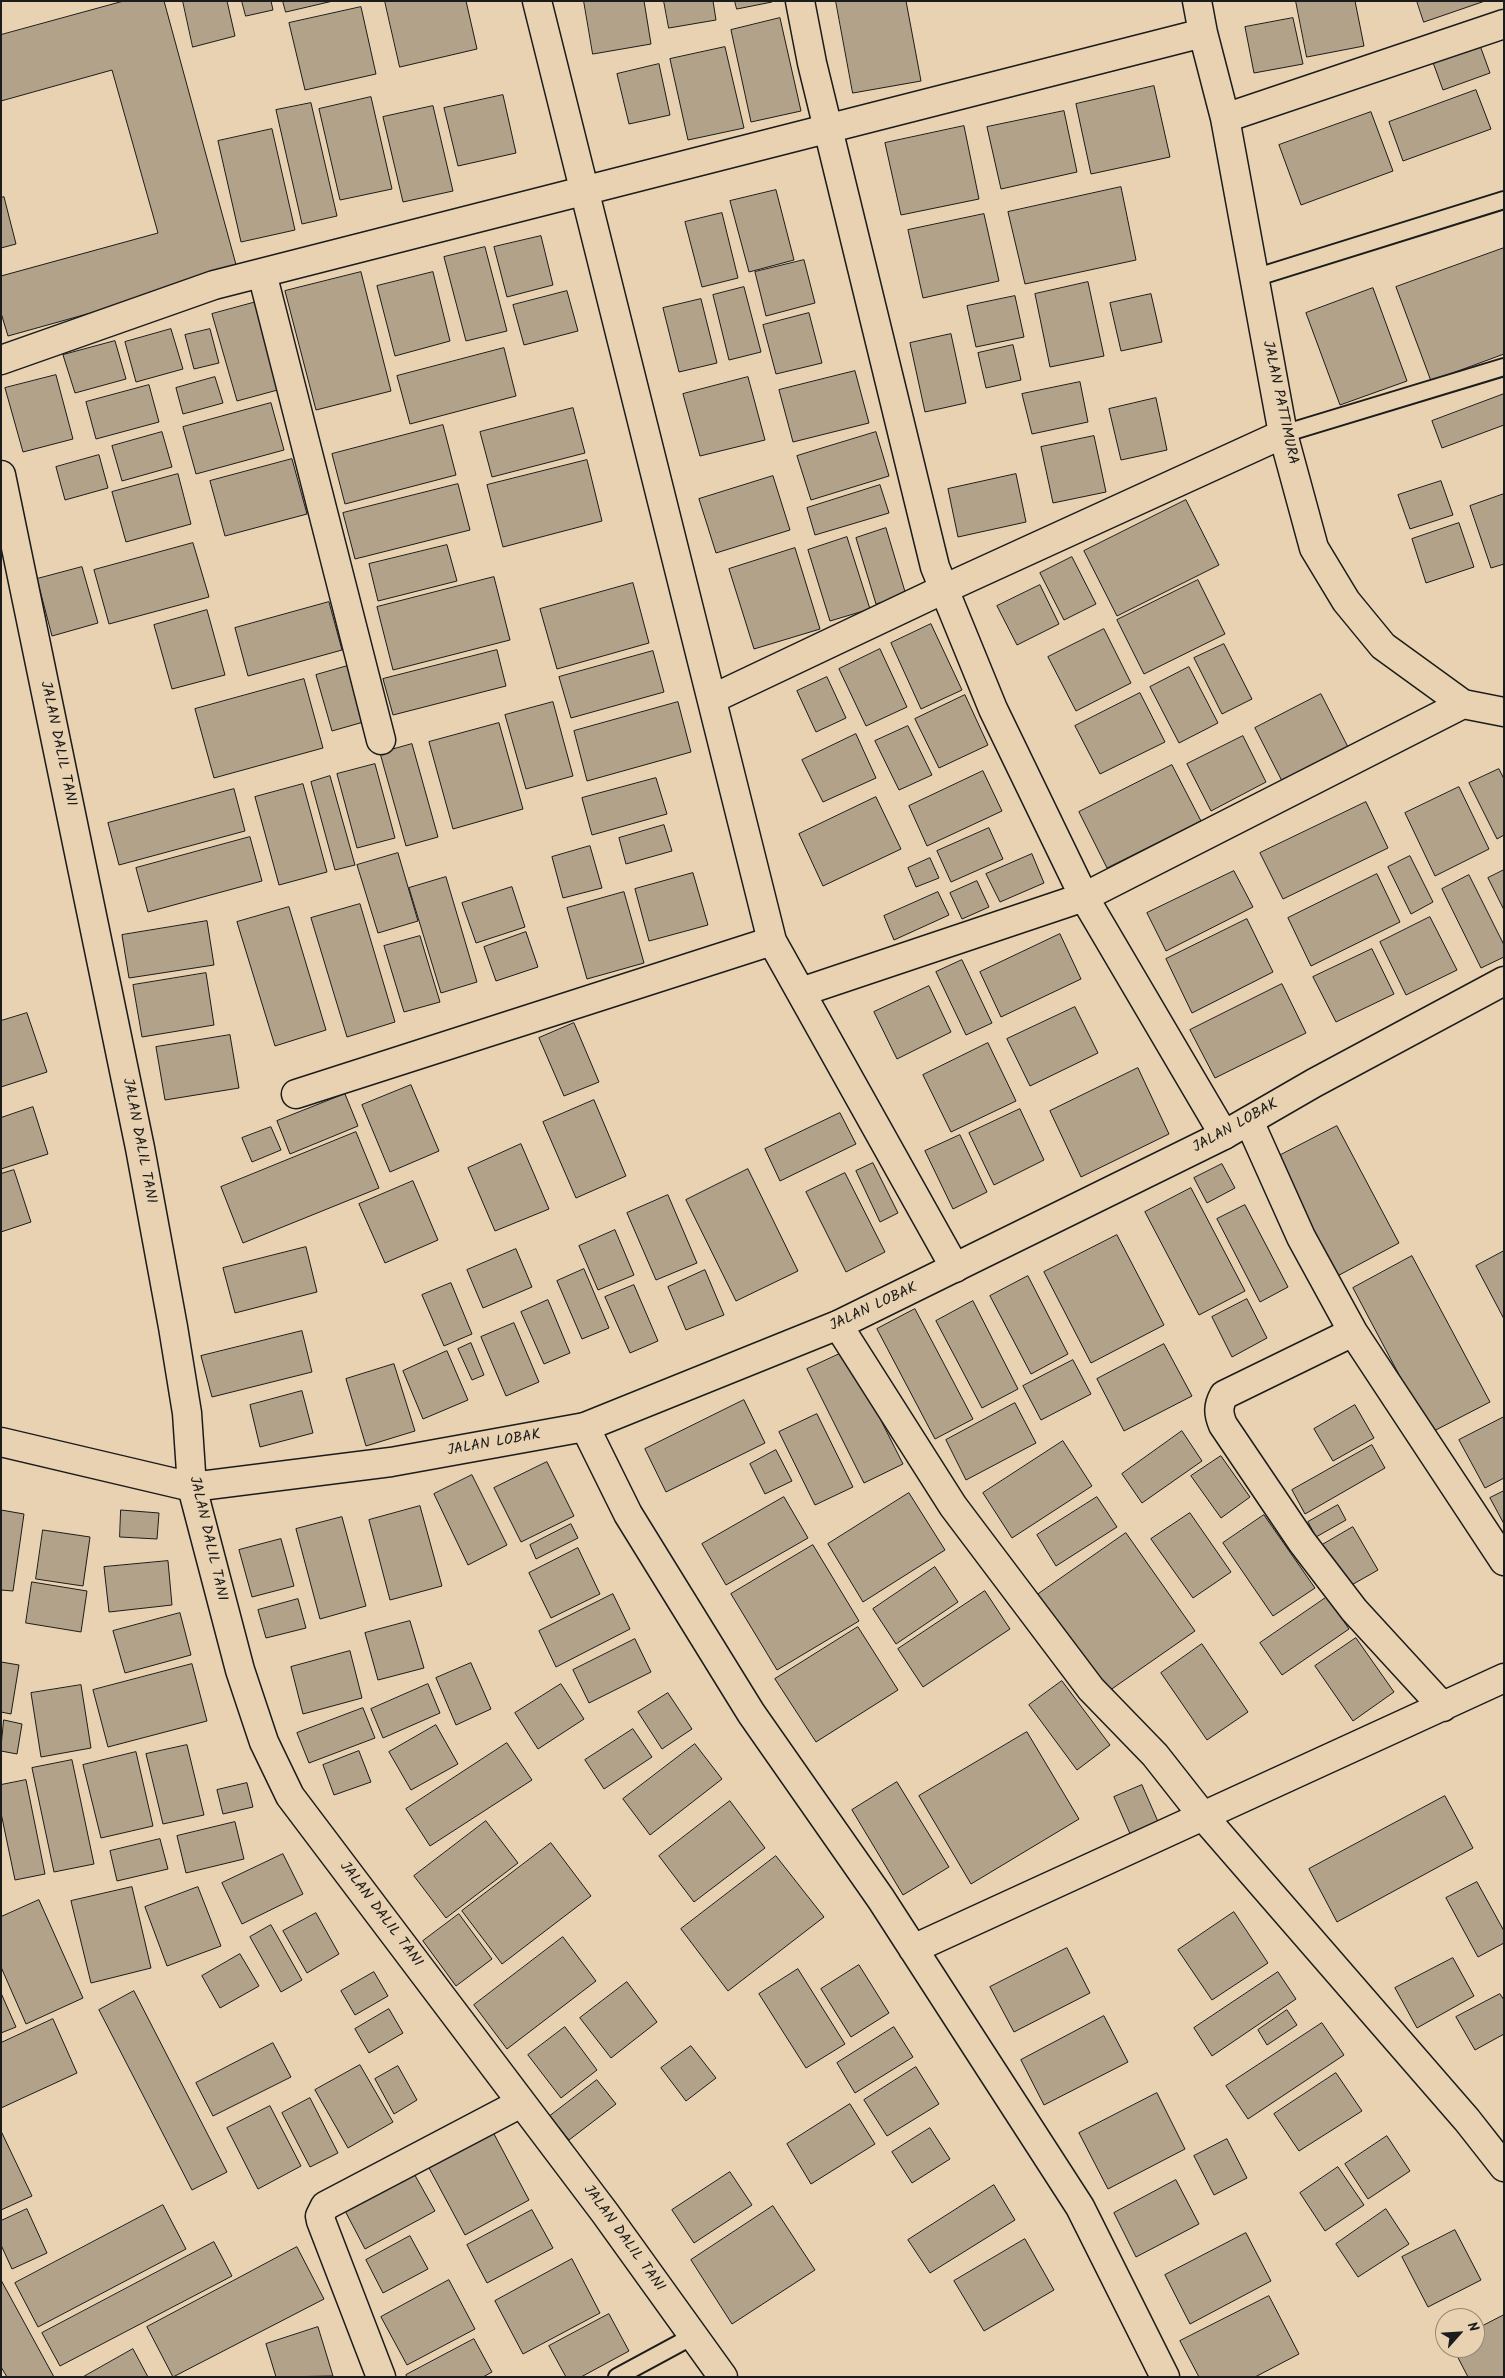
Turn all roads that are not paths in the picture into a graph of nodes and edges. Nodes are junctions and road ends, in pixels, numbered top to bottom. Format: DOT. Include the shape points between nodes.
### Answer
graph roads {
  1 [pos="537,1"];
  2 [pos="800,1"];
  3 [pos="1197,1"];
  4 [pos="1504,24"];
  5 [pos="1203,33"];
  6 [pos="1226,118"];
  7 [pos="827,127"];
  8 [pos="586,192"];
  9 [pos="1504,200"];
  10 [pos="262,273"];
  11 [pos="1254,278"];
  12 [pos="1,360"];
  13 [pos="1504,367"];
  14 [pos="1283,434"];
  15 [pos="1,474"];
  16 [pos="944,589"];
  17 [pos="712,699"];
  18 [pos="1463,704"];
  19 [pos="1504,712"];
  20 [pos="381,740"];
  21 [pos="1084,897"];
  22 [pos="772,941"];
  23 [pos="1504,981"];
  24 [pos="801,992"];
  25 [pos="296,1094"];
  26 [pos="1249,1121"];
  27 [pos="1224,1135"];
  28 [pos="955,1268"];
  29 [pos="838,1326"];
  30 [pos="1352,1332"];
  31 [pos="585,1427"];
  32 [pos="1,1442"];
  33 [pos="192,1487"];
  34 [pos="1504,1561"];
  35 [pos="1504,1678"];
  36 [pos="1443,1707"];
  37 [pos="1203,1816"];
  38 [pos="913,1949"];
  39 [pos="521,2104"];
  40 [pos="1504,2167"];
  41 [pos="692,2336"];
  42 [pos="381,2377"];
  43 [pos="617,2377"];
  44 [pos="723,2377"];
  45 [pos="1165,2377"];
  1 -- 8 [label="street"];
  2 -- 7 [label="street"];
  3 -- 5 [label="street, JALAN PATTIMURA"];
  4 -- 6 [label="street"];
  5 -- 6 [label="street, JALAN PATTIMURA"];
  5 -- 7 [label="street"];
  6 -- 11 [label="street, JALAN PATTIMURA"];
  7 -- 8 [label="street"];
  7 -- 16 [label="street" via="935,567"];
  8 -- 10 [label="street"];
  8 -- 17 [label="street"];
  9 -- 11 [label="lane"];
  10 -- 12 [label="street" via="214,285"];
  10 -- 20 [label="street"];
  11 -- 14 [label="street, JALAN PATTIMURA"];
  13 -- 14 [label="lane"];
  14 -- 16 [label="street"];
  14 -- 18 [label="street, JALAN PATTIMURA" via="1314,548 1346,601 1383,646"];
  15 -- 33 [label="street, JALAN DALIL TANI" via="140,1148 187,1413"];
  16 -- 17 [label="street"];
  16 -- 21 [label="street" via="993,708"];
  17 -- 22 [label="street"];
  18 -- 19 [label="street, JALAN PATTIMURA"];
  18 -- 21 [label="street"];
  21 -- 24 [label="street"];
  21 -- 27 [label="street"];
  22 -- 24 [label="street"];
  22 -- 25 [label="street"];
  23 -- 26 [label="street, JALAN LOBAK"];
  24 -- 28 [label="street"];
  26 -- 27 [label="street, JALAN LOBAK"];
  26 -- 30 [label="street" via="1301,1237"];
  27 -- 28 [label="street, JALAN LOBAK"];
  28 -- 29 [label="street, JALAN LOBAK"];
  29 -- 31 [label="street, JALAN LOBAK"];
  29 -- 37 [label="street" via="953,1506 1091,1689 1155,1755"];
  30 -- 34 [label="street"];
  30 -- 36 [label="street" via="1224,1396 1219,1404 1219,1415 1302,1542 1354,1610"];
  31 -- 33 [label="street, JALAN LOBAK" via="391,1462"];
  31 -- 38 [label="street" via="628,1514 752,1713"];
  32 -- 33 [label="street"];
  33 -- 39 [label="street, JALAN DALIL TANI" via="240,1670 264,1742 290,1796"];
  35 -- 36 [label="street"];
  36 -- 37 [label="street"];
  37 -- 38 [label="street"];
  37 -- 40 [label="street" via="1467,2120"];
  38 -- 45 [label="street" via="1080,2207"];
  39 -- 41 [label="street, JALAN DALIL TANI" via="605,2213"];
  39 -- 42 [label="street" via="322,2210 321,2221"];
  41 -- 43 [label="lane"];
  41 -- 44 [label="street, JALAN DALIL TANI"];
}
